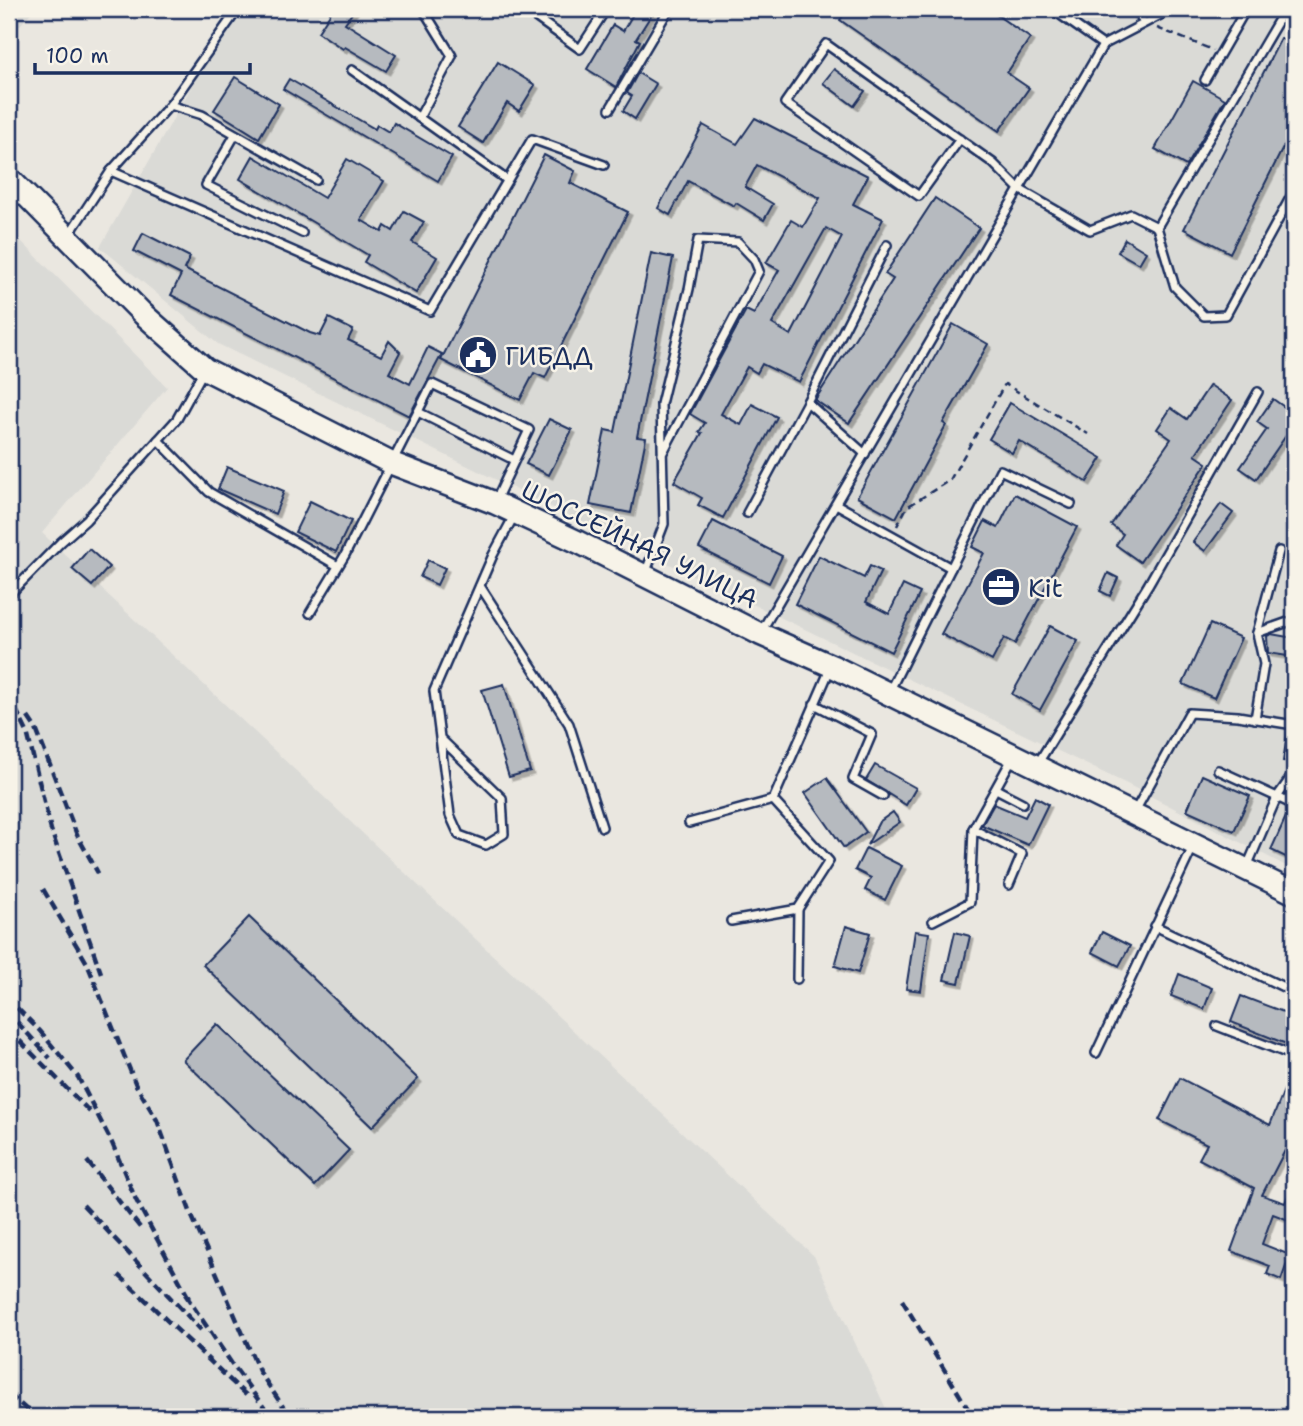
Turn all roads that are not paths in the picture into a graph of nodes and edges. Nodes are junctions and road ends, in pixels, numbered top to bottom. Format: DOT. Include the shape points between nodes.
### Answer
graph roads {
  1 [pos="238,9"];
  2 [pos="423,9"];
  3 [pos="524,9"];
  4 [pos="606,9"];
  5 [pos="669,9"];
  6 [pos="1052,9"];
  7 [pos="1136,9"];
  8 [pos="1172,9"];
  9 [pos="1246,9"];
  10 [pos="1285,9"];
  11 [pos="1144,23"];
  12 [pos="1103,45"];
  13 [pos="352,70"];
  14 [pos="1205,80"];
  15 [pos="170,105"];
  16 [pos="610,109"];
  17 [pos="419,117"];
  18 [pos="235,135"];
  19 [pos="960,139"];
  20 [pos="604,165"];
  21 [pos="111,171"];
  22 [pos="9,178"];
  23 [pos="316,180"];
  24 [pos="507,180"];
  25 [pos="1019,189"];
  26 [pos="1294,191"];
  27 [pos="1157,227"];
  28 [pos="302,233"];
  29 [pos="68,237"];
  30 [pos="887,245"];
  31 [pos="205,369"];
  32 [pos="1258,391"];
  33 [pos="807,402"];
  34 [pos="418,412"];
  35 [pos="158,440"];
  36 [pos="662,454"];
  37 [pos="865,454"];
  38 [pos="513,460"];
  39 [pos="391,463"];
  40 [pos="495,503"];
  41 [pos="836,504"];
  42 [pos="1071,504"];
  43 [pos="515,513"];
  44 [pos="747,513"];
  45 [pos="1279,551"];
  46 [pos="338,566"];
  47 [pos="951,568"];
  48 [pos="645,574"];
  49 [pos="480,586"];
  50 [pos="9,595"];
  51 [pos="310,613"];
  52 [pos="1294,622"];
  53 [pos="1257,633"];
  54 [pos="760,634"];
  55 [pos="832,666"];
  56 [pos="888,694"];
  57 [pos="814,704"];
  58 [pos="1255,719"];
  59 [pos="1294,725"];
  60 [pos="440,738"];
  61 [pos="1014,756"];
  62 [pos="1036,767"];
  63 [pos="1218,770"];
  64 [pos="1294,773"];
  65 [pos="996,789"];
  66 [pos="883,796"];
  67 [pos="1277,797"];
  68 [pos="773,800"];
  69 [pos="1023,803"];
  70 [pos="1294,805"];
  71 [pos="1133,814"];
  72 [pos="689,823"];
  73 [pos="602,827"];
  74 [pos="974,829"];
  75 [pos="1195,844"];
  76 [pos="1246,869"];
  77 [pos="1009,885"];
  78 [pos="1294,893"];
  79 [pos="798,909"];
  80 [pos="731,921"];
  81 [pos="933,921"];
  82 [pos="1155,926"];
  83 [pos="797,979"];
  84 [pos="1294,992"];
  85 [pos="1217,1026"];
  86 [pos="1096,1053"];
  87 [pos="1294,1056"];
  1 -- 15 [label="lane"];
  2 -- 17 [label="lane" via="452,56"];
  3 -- 4 [label="lane" via="580,49"];
  5 -- 16 [label="lane"];
  6 -- 12 [label="lane"];
  7 -- 11 [label="lane"];
  8 -- 11 [label="lane"];
  9 -- 14 [label="lane"];
  10 -- 27 [label="lane"];
  11 -- 12 [label="lane"];
  12 -- 25 [label="lane"];
  13 -- 17 [label="lane"];
  15 -- 18 [label="lane" via="202,115"];
  15 -- 21 [label="lane"];
  17 -- 24 [label="lane"];
  18 -- 23 [label="lane"];
  18 -- 28 [label="lane" via="206,185"];
  19 -- 19 [label="lane" via="919,196 785,103 825,44"];
  19 -- 25 [label="lane"];
  20 -- 24 [label="lane" via="532,139"];
  21 -- 24 [label="lane" via="430,311"];
  21 -- 29 [label="lane"];
  22 -- 29 [label="main road, ШОССЕЙНАЯ УЛИЦА"];
  25 -- 27 [label="lane" via="1090,230 1131,214"];
  25 -- 37 [label="lane"];
  26 -- 27 [label="lane" via="1226,316 1204,316 1175,287"];
  29 -- 31 [label="main road, ШОССЕЙНАЯ УЛИЦА"];
  30 -- 33 [label="lane"];
  31 -- 35 [label="lane" via="177,419"];
  31 -- 39 [label="main road, ШОССЕЙНАЯ УЛИЦА"];
  32 -- 62 [label="lane" via="1148,585"];
  33 -- 37 [label="lane"];
  33 -- 44 [label="lane"];
  34 -- 38 [label="lane"];
  34 -- 38 [label="lane" via="432,384 529,430"];
  34 -- 39 [label="lane"];
  35 -- 46 [label="lane" via="209,492"];
  35 -- 50 [label="lane" via="86,520"];
  36 -- 36 [label="lane" via="661,404 698,240 738,242 759,271"];
  36 -- 48 [label="lane" via="664,524"];
  37 -- 41 [label="lane"];
  38 -- 40 [label="lane"];
  39 -- 40 [label="main road, ШОССЕЙНАЯ УЛИЦА"];
  39 -- 46 [label="lane"];
  40 -- 43 [label="main road, ШОССЕЙНАЯ УЛИЦА"];
  41 -- 47 [label="lane"];
  41 -- 54 [label="lane"];
  42 -- 47 [label="lane" via="1000,470"];
  43 -- 48 [label="main road, ШОССЕЙНАЯ УЛИЦА"];
  43 -- 49 [label="lane"];
  45 -- 53 [label="lane"];
  46 -- 51 [label="lane"];
  47 -- 56 [label="lane"];
  48 -- 54 [label="main road, ШОССЕЙНАЯ УЛИЦА"];
  49 -- 60 [label="lane" via="434,691"];
  49 -- 73 [label="lane" via="569,724"];
  52 -- 53 [label="lane"];
  53 -- 58 [label="lane" via="1264,664"];
  54 -- 55 [label="main road, ШОССЕЙНАЯ УЛИЦА"];
  55 -- 56 [label="main road, ШОССЕЙНАЯ УЛИЦА"];
  55 -- 57 [label="lane"];
  56 -- 61 [label="main road, ШОССЕЙНАЯ УЛИЦА"];
  57 -- 66 [label="lane" via="872,734 853,779"];
  57 -- 68 [label="lane"];
  58 -- 59 [label="lane"];
  58 -- 71 [label="lane" via="1189,713"];
  60 -- 60 [label="lane" via="450,815 459,835 486,845 504,834 502,798"];
  61 -- 62 [label="main road, ШОССЕЙНАЯ УЛИЦА"];
  61 -- 65 [label="lane"];
  62 -- 71 [label="main road, ШОССЕЙНАЯ УЛИЦА"];
  63 -- 67 [label="lane"];
  64 -- 67 [label="lane"];
  65 -- 69 [label="lane"];
  65 -- 74 [label="lane"];
  67 -- 70 [label="lane"];
  67 -- 76 [label="lane"];
  68 -- 72 [label="lane"];
  68 -- 79 [label="lane" via="829,861"];
  71 -- 75 [label="main road, ШОССЕЙНАЯ УЛИЦА"];
  74 -- 77 [label="lane" via="1021,854"];
  74 -- 81 [label="lane" via="970,902"];
  75 -- 76 [label="main road, ШОССЕЙНАЯ УЛИЦА"];
  75 -- 82 [label="lane"];
  76 -- 78 [label="main road, ШОССЕЙНАЯ УЛИЦА"];
  79 -- 80 [label="lane"];
  79 -- 83 [label="lane"];
  82 -- 84 [label="lane"];
  82 -- 86 [label="lane"];
  85 -- 87 [label="lane"];
}
